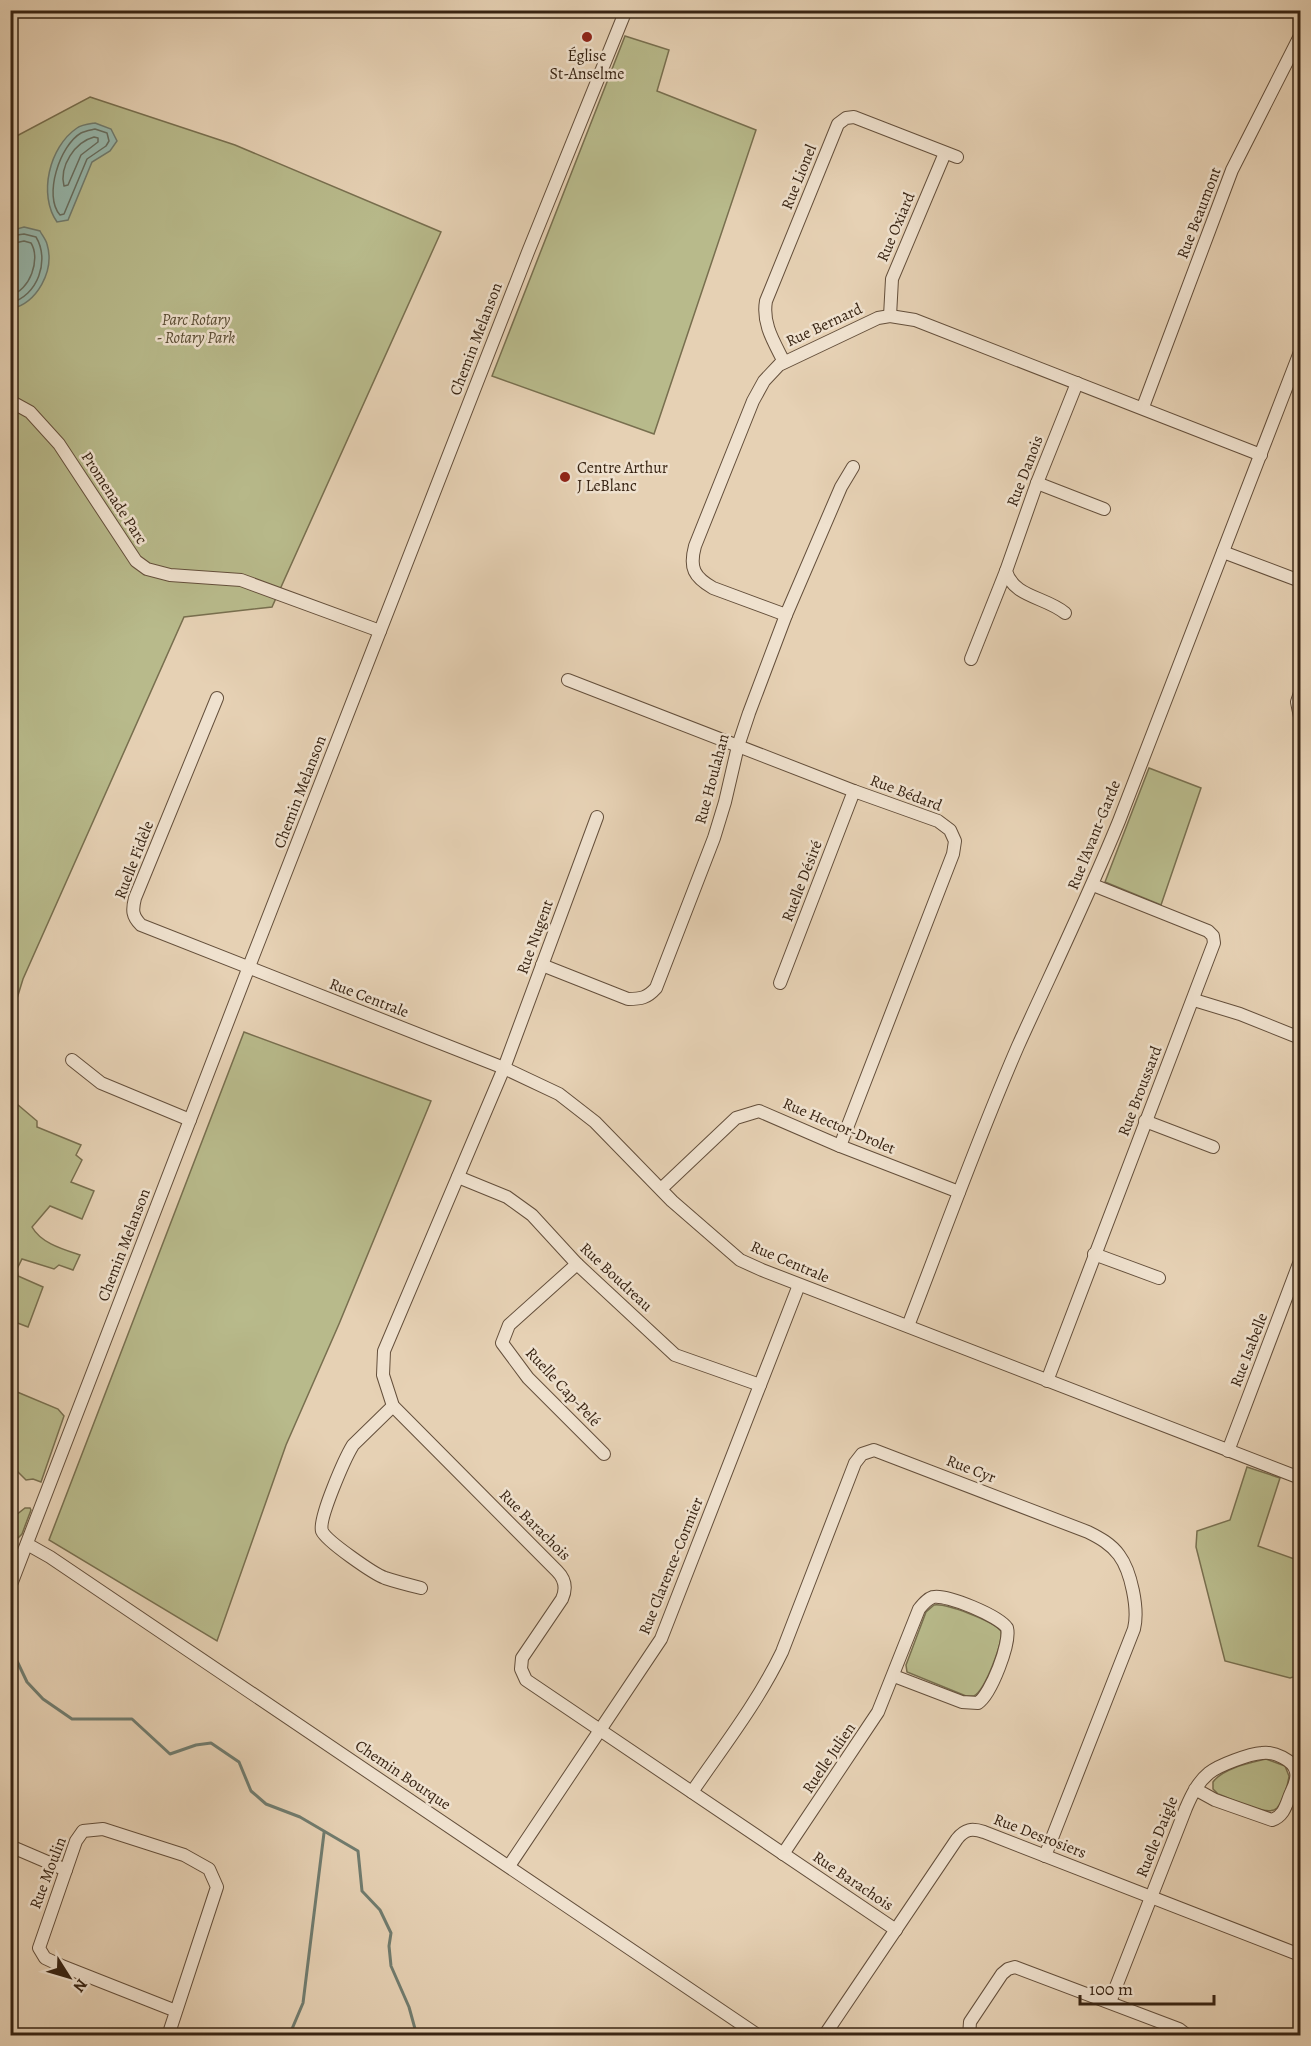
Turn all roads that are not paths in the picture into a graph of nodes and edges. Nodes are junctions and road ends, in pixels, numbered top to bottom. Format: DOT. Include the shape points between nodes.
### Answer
graph roads {
  1 [pos="626,10"];
  2 [pos="1300,36"];
  3 [pos="945,153"];
  4 [pos="957,157"];
  5 [pos="890,316"];
  6 [pos="1300,352"];
  7 [pos="784,362"];
  8 [pos="1077,383"];
  9 [pos="10,401"];
  10 [pos="1143,407"];
  11 [pos="1261,455"];
  12 [pos="853,466"];
  13 [pos="1037,483"];
  14 [pos="1104,509"];
  15 [pos="1224,552"];
  16 [pos="1006,571"];
  17 [pos="1300,581"];
  18 [pos="1065,613"];
  19 [pos="786,615"];
  20 [pos="380,631"];
  21 [pos="971,660"];
  22 [pos="568,680"];
  23 [pos="1300,693"];
  24 [pos="217,698"];
  25 [pos="1300,717"];
  26 [pos="738,746"];
  27 [pos="854,790"];
  28 [pos="597,817"];
  29 [pos="1093,885"];
  30 [pos="542,965"];
  31 [pos="248,969"];
  32 [pos="780,983"];
  33 [pos="1194,1000"];
  34 [pos="1300,1038"];
  35 [pos="72,1060"];
  36 [pos="504,1068"];
  37 [pos="190,1120"];
  38 [pos="1145,1121"];
  39 [pos="840,1146"];
  40 [pos="1213,1148"];
  41 [pos="458,1177"];
  42 [pos="661,1189"];
  43 [pos="959,1192"];
  44 [pos="1094,1254"];
  45 [pos="1300,1262"];
  46 [pos="577,1264"];
  47 [pos="1159,1278"];
  48 [pos="799,1285"];
  49 [pos="908,1326"];
  50 [pos="1047,1381"];
  51 [pos="760,1385"];
  52 [pos="393,1406"];
  53 [pos="1228,1451"];
  54 [pos="604,1454"];
  55 [pos="1300,1478"];
  56 [pos="27,1544"];
  57 [pos="10,1587"];
  58 [pos="421,1588"];
  59 [pos="894,1676"];
  60 [pos="601,1731"];
  61 [pos="1195,1789"];
  62 [pos="692,1792"];
  63 [pos="10,1846"];
  64 [pos="783,1854"];
  65 [pos="1045,1856"];
  66 [pos="509,1866"];
  67 [pos="66,1869"];
  68 [pos="1151,1897"];
  69 [pos="896,1930"];
  70 [pos="1300,1955"];
  71 [pos="1110,2002"];
  72 [pos="176,2011"];
  73 [pos="168,2036"];
  74 [pos="759,2036"];
  75 [pos="824,2036"];
  76 [pos="969,2036"];
  77 [pos="1188,2036"];
  1 -- 20 [label="street, Chemin Melanson"];
  2 -- 10 [label="street, Rue Beaumont" via="1232,170"];
  3 -- 4 [label="street, Rue Lionel"];
  3 -- 5 [label="street, Rue Oxiard" via="891,279"];
  3 -- 7 [label="street, Rue Lionel" via="854,117 838,124 766,301 767,327"];
  5 -- 7 [label="street, Rue Bernard"];
  5 -- 8 [label="street, Rue Bernard" via="915,320"];
  6 -- 11 [label="street, Rue l'Avant-Garde"];
  7 -- 19 [label="street, Rue Bernard" via="764,381 753,401 692,558 695,574 713,588"];
  8 -- 10 [label="street, Rue Bernard"];
  8 -- 13 [label="street, Rue Danois"];
  9 -- 20 [label="street, Promenade Parc" via="30,411 59,444 136,561 147,568 170,575 241,580"];
  10 -- 11 [label="street, Rue Bernard"];
  11 -- 15 [label="street, Rue l'Avant-Garde"];
  12 -- 19 [label="street, Rue Houlahan"];
  13 -- 14 [label="street"];
  13 -- 16 [label="street, Rue Danois"];
  15 -- 17 [label="street"];
  15 -- 29 [label="street, Rue l'Avant-Garde"];
  16 -- 18 [label="street" via="1017,589"];
  16 -- 21 [label="street, Rue Danois"];
  19 -- 26 [label="street, Rue Houlahan"];
  20 -- 31 [label="street, Chemin Melanson"];
  22 -- 26 [label="street, Rue Bédard"];
  23 -- 25 [label="street"];
  24 -- 31 [label="street, Ruelle Fidèle" via="132,913 141,925"];
  26 -- 27 [label="street, Rue Bédard"];
  26 -- 30 [label="street, Rue Houlahan" via="714,838 661,976 649,996 628,999"];
  27 -- 32 [label="street, Ruelle Désiré"];
  27 -- 39 [label="street, Rue Bédard" via="938,821 950,830 955,841"];
  28 -- 30 [label="street, Rue Nugent"];
  29 -- 33 [label="street, Rue Broussard" via="1211,933 1214,946"];
  29 -- 43 [label="street, Rue l'Avant-Garde" via="1017,1048"];
  30 -- 36 [label="street, Rue Nugent"];
  31 -- 36 [label="street, Rue Centrale"];
  31 -- 37 [label="street, Chemin Melanson"];
  33 -- 34 [label="street"];
  33 -- 38 [label="street, Rue Broussard"];
  35 -- 37 [label="street" via="101,1083"];
  36 -- 41 [label="street, Rue Barachois"];
  36 -- 42 [label="street, Rue Centrale" via="559,1094 595,1122"];
  37 -- 56 [label="street, Chemin Melanson"];
  38 -- 40 [label="street"];
  38 -- 44 [label="street, Rue Broussard"];
  39 -- 42 [label="street, Rue Hector-Drolet" via="759,1111 736,1118"];
  39 -- 43 [label="street, Rue Hector-Drolet"];
  41 -- 46 [label="street, Rue Boudreau" via="507,1197 532,1215"];
  41 -- 52 [label="street, Rue Barachois" via="384,1351 383,1375"];
  42 -- 48 [label="street, Rue Centrale" via="740,1260"];
  43 -- 49 [label="street, Rue l'Avant-Garde"];
  44 -- 47 [label="street"];
  44 -- 50 [label="street, Rue Broussard"];
  45 -- 53 [label="street, Rue Isabelle"];
  46 -- 51 [label="street, Rue Boudreau" via="675,1355"];
  46 -- 54 [label="street, Ruelle Cap-Pelé" via="510,1325 502,1343 528,1378"];
  48 -- 49 [label="street, Rue Centrale"];
  48 -- 51 [label="street, Rue Clarence-Cormier"];
  49 -- 50 [label="street, Rue Centrale"];
  50 -- 53 [label="street, Rue Centrale"];
  51 -- 60 [label="street, Rue Clarence-Cormier" via="664,1633"];
  52 -- 58 [label="street" via="348,1452 321,1530 335,1545 383,1577"];
  52 -- 60 [label="street, Rue Barachois" via="562,1577 563,1596 520,1661 521,1669 530,1683"];
  53 -- 55 [label="street, Rue Centrale"];
  56 -- 57 [label="street, Chemin Melanson"];
  56 -- 66 [label="street, Chemin Bourque"];
  59 -- 59 [label="street, Ruelle Julien" via="962,1702 978,1703 988,1692 1008,1642 1007,1628 997,1618 956,1602 939,1597 929,1599 919,1609"];
  59 -- 64 [label="street, Ruelle Julien" via="868,1729"];
  60 -- 62 [label="street, Rue Barachois"];
  60 -- 66 [label="street, Rue Clarence-Cormier"];
  61 -- 61 [label="street, Ruelle Daigle" via="1272,1820 1284,1810 1296,1781 1296,1770 1286,1759 1259,1753 1215,1769"];
  61 -- 68 [label="street, Ruelle Daigle"];
  62 -- 64 [label="street, Rue Barachois"];
  62 -- 65 [label="street, Rue Cyr" via="772,1671 855,1463 865,1452 877,1451 1088,1532 1108,1543 1123,1563 1136,1605 1134,1629"];
  63 -- 67 [label="street"];
  64 -- 69 [label="street, Rue Barachois"];
  65 -- 68 [label="street, Rue Desrosiers"];
  65 -- 69 [label="street, Rue Desrosiers" via="984,1832 967,1830"];
  66 -- 74 [label="street, Chemin Bourque"];
  67 -- 72 [label="street, Rue Moulin" via="39,1948 45,1958"];
  67 -- 72 [label="street, Rue Moulin" via="83,1831 103,1830 184,1855 209,1869 217,1887"];
  68 -- 70 [label="street, Rue Desrosiers"];
  68 -- 71 [label="street, Ruelle Daigle"];
  69 -- 75 [label="street, Rue Desrosiers"];
  71 -- 76 [label="street" via="1012,1967 1002,1974 970,2022"];
  71 -- 77 [label="street"];
  72 -- 73 [label="street, Rue Moulin"];
}
